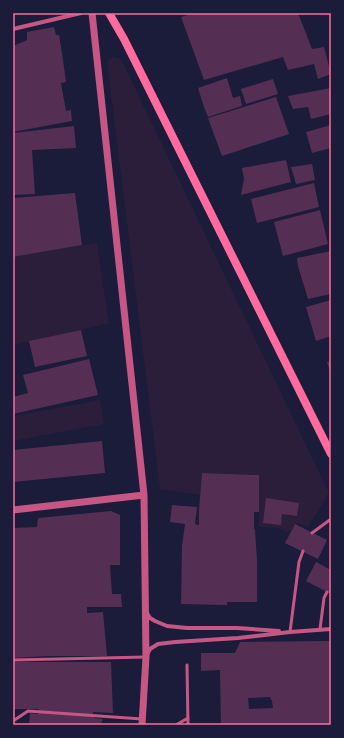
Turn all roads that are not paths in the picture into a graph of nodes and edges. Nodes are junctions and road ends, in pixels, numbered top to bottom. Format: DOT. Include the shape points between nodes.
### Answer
graph roads {
  1 [pos="81,13"];
  2 [pos="92,13"];
  3 [pos="109,13"];
  4 [pos="13,29"];
  5 [pos="331,454"];
  6 [pos="144,495"];
  7 [pos="13,510"];
  8 [pos="331,519"];
  9 [pos="312,533"];
  10 [pos="303,552"];
  11 [pos="327,592"];
  12 [pos="145,608"];
  13 [pos="331,629"];
  14 [pos="320,630"];
  15 [pos="290,632"];
  16 [pos="146,657"];
  17 [pos="13,660"];
  18 [pos="187,665"];
  19 [pos="188,718"];
  20 [pos="13,721"];
  21 [pos="143,722"];
  22 [pos="176,725"];
  23 [pos="188,725"];
  1 -- 4 [label="street"];
  2 -- 6 [label="street"];
  3 -- 5 [label="main road"];
  6 -- 7 [label="street"];
  6 -- 12 [label="street"];
  8 -- 9 [label="lane"];
  10 -- 15 [label="lane" via="299,562"];
  11 -- 14 [label="lane"];
  12 -- 15 [label="street" via="150,618 167,626"];
  12 -- 16 [label="street"];
  13 -- 14 [label="street"];
  14 -- 15 [label="street"];
  15 -- 16 [label="street" via="158,644 150,649"];
  16 -- 17 [label="lane"];
  16 -- 21 [label="street"];
  18 -- 19 [label="lane"];
  19 -- 22 [label="lane"];
  19 -- 23 [label="lane"];
  20 -- 21 [label="lane" via="28,711"];
}
